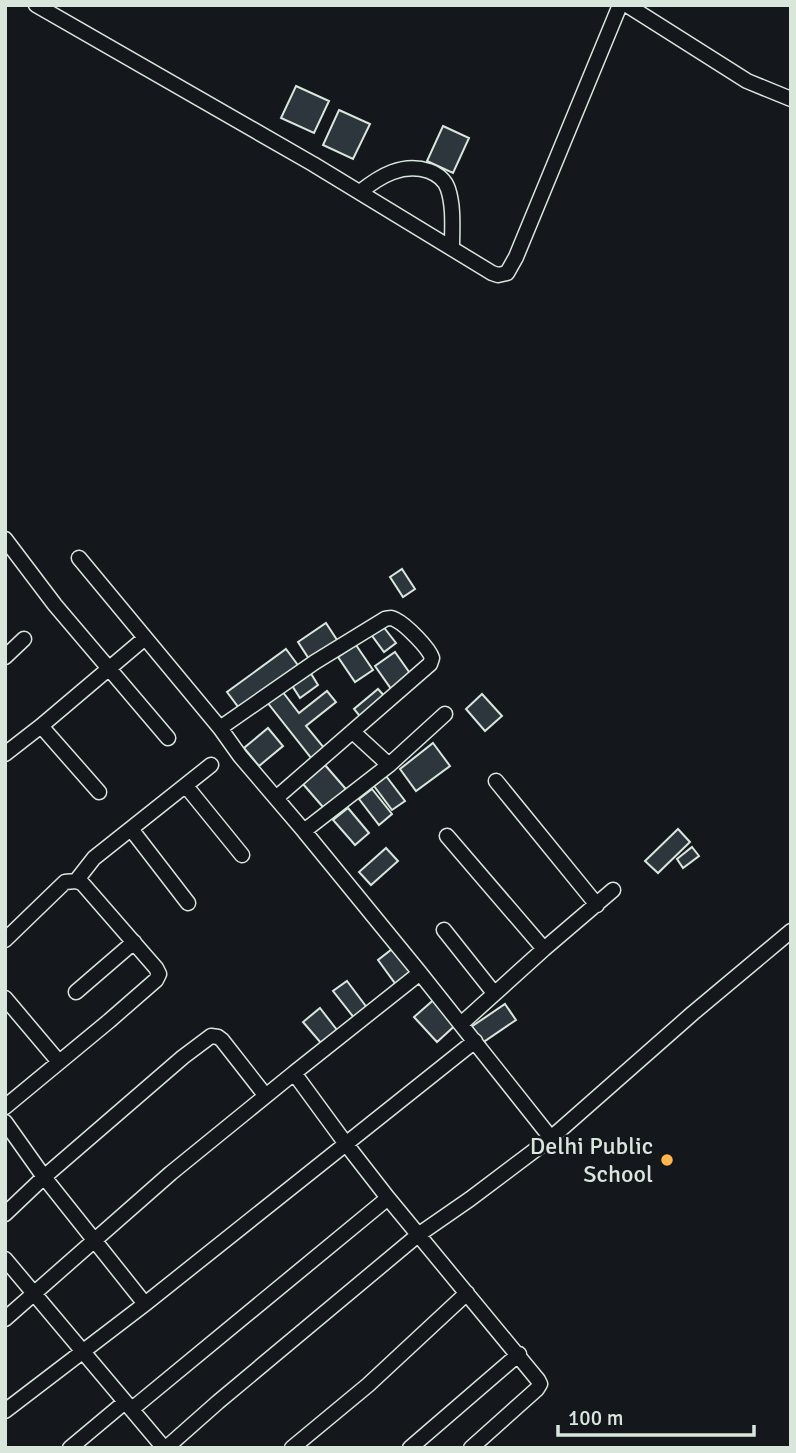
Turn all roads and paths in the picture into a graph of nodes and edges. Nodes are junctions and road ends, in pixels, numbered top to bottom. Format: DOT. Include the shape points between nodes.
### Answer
graph roads {
  1 [pos="36,5"];
  2 [pos="620,5"];
  3 [pos="627,5"];
  4 [pos="791,99"];
  5 [pos="360,192"];
  6 [pos="452,248"];
  7 [pos="5,539"];
  8 [pos="79,558"];
  9 [pos="145,638"];
  10 [pos="24,639"];
  11 [pos="5,657"];
  12 [pos="110,669"];
  13 [pos="445,714"];
  14 [pos="41,726"];
  15 [pos="220,728"];
  16 [pos="353,732"];
  17 [pos="168,738"];
  18 [pos="5,754"];
  19 [pos="211,765"];
  20 [pos="389,765"];
  21 [pos="496,781"];
  22 [pos="186,786"];
  23 [pos="99,792"];
  24 [pos="276,798"];
  25 [pos="131,829"];
  26 [pos="304,831"];
  27 [pos="447,836"];
  28 [pos="242,855"];
  29 [pos="76,881"];
  30 [pos="613,890"];
  31 [pos="188,903"];
  32 [pos="597,905"];
  33 [pos="444,930"];
  34 [pos="791,931"];
  35 [pos="5,940"];
  36 [pos="134,942"];
  37 [pos="544,949"];
  38 [pos="420,973"];
  39 [pos="76,992"];
  40 [pos="494,993"];
  41 [pos="5,999"];
  42 [pos="461,1024"];
  43 [pos="475,1041"];
  44 [pos="59,1062"];
  45 [pos="294,1073"];
  46 [pos="265,1095"];
  47 [pos="5,1107"];
  48 [pos="5,1122"];
  49 [pos="551,1138"];
  50 [pos="346,1144"];
  51 [pos="44,1177"];
  52 [pos="388,1198"];
  53 [pos="5,1214"];
  54 [pos="418,1234"];
  55 [pos="93,1241"];
  56 [pos="5,1259"];
  57 [pos="467,1293"];
  58 [pos="34,1294"];
  59 [pos="145,1304"];
  60 [pos="5,1318"];
  61 [pos="83,1351"];
  62 [pos="519,1354"];
  63 [pos="129,1406"];
  64 [pos="6,1408"];
  65 [pos="70,1448"];
  66 [pos="165,1448"];
  67 [pos="292,1448"];
  68 [pos="410,1448"];
  69 [pos="471,1448"];
  1 -- 5 [label="street"];
  2 -- 6 [label="street" via="512,267 503,274 492,274"];
  3 -- 4 [label="street" via="747,81"];
  5 -- 6 [label="street"];
  5 -- 6 [label="street" via="374,180 405,168 433,172 447,186"];
  7 -- 12 [label="street"];
  8 -- 9 [label="street"];
  9 -- 12 [label="street"];
  9 -- 15 [label="street"];
  10 -- 11 [label="street"];
  12 -- 14 [label="street"];
  12 -- 17 [label="street"];
  13 -- 20 [label="street"];
  14 -- 18 [label="street"];
  14 -- 23 [label="street"];
  15 -- 16 [label="street" via="314,663 385,619 395,619 428,649 430,664"];
  15 -- 24 [label="street"];
  16 -- 20 [label="street"];
  16 -- 24 [label="street"];
  19 -- 22 [label="street"];
  20 -- 26 [label="street"];
  21 -- 32 [label="street"];
  22 -- 25 [label="street"];
  22 -- 28 [label="street"];
  24 -- 26 [label="street"];
  25 -- 29 [label="street" via="94,858"];
  25 -- 31 [label="street"];
  26 -- 38 [label="street"];
  27 -- 37 [label="street"];
  29 -- 35 [label="street" via="65,882"];
  29 -- 36 [label="street"];
  30 -- 32 [label="street"];
  32 -- 37 [label="street"];
  33 -- 40 [label="street"];
  34 -- 49 [label="street"];
  36 -- 39 [label="street"];
  36 -- 44 [label="street" via="158,977"];
  37 -- 40 [label="street"];
  38 -- 42 [label="street"];
  38 -- 45 [label="street"];
  40 -- 42 [label="street"];
  41 -- 44 [label="street"];
  42 -- 43 [label="street"];
  43 -- 49 [label="street"];
  43 -- 50 [label="street"];
  44 -- 47 [label="street"];
  45 -- 46 [label="street"];
  45 -- 50 [label="street"];
  46 -- 51 [label="street" via="222,1040 211,1036"];
  46 -- 55 [label="street"];
  48 -- 51 [label="street"];
  49 -- 54 [label="street"];
  50 -- 52 [label="street"];
  50 -- 59 [label="street"];
  51 -- 53 [label="street"];
  51 -- 55 [label="street"];
  52 -- 54 [label="street"];
  52 -- 63 [label="street"];
  54 -- 57 [label="street"];
  54 -- 66 [label="street"];
  55 -- 58 [label="street"];
  55 -- 59 [label="street"];
  56 -- 58 [label="street"];
  57 -- 62 [label="street"];
  57 -- 67 [label="street"];
  58 -- 60 [label="street"];
  58 -- 61 [label="street"];
  59 -- 61 [label="street"];
  61 -- 63 [label="street"];
  61 -- 64 [label="street"];
  62 -- 68 [label="street"];
  62 -- 69 [label="street" via="539,1386"];
  63 -- 65 [label="street"];
  63 -- 66 [label="street"];
}
